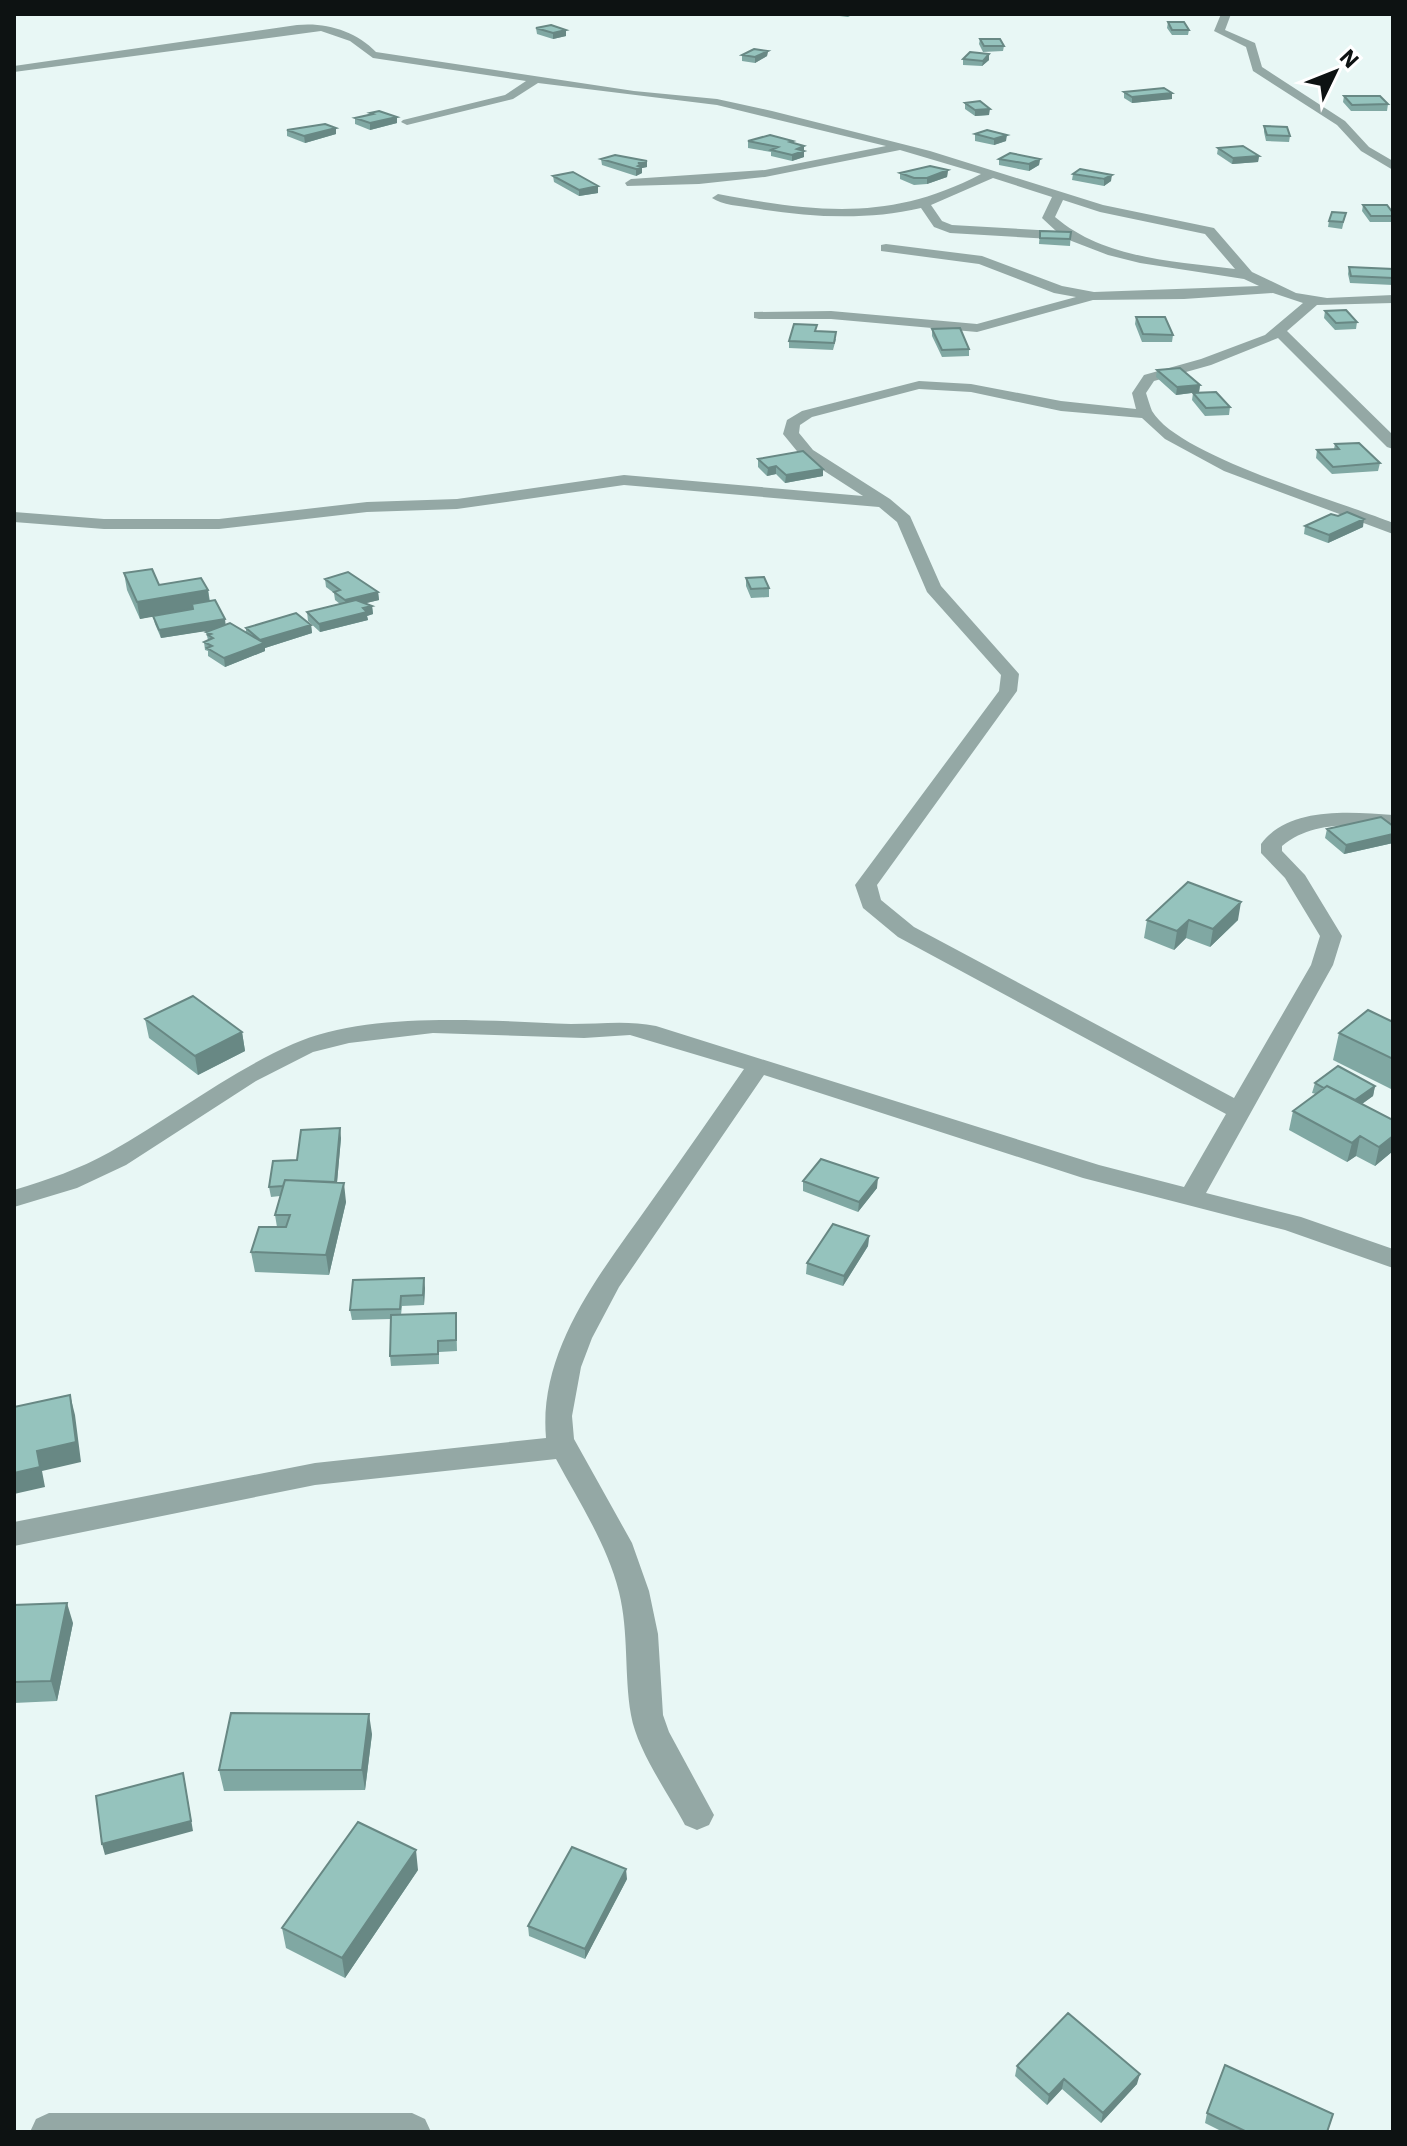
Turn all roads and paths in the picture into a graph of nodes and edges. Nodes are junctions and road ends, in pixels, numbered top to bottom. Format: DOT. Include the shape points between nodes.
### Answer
graph roads {
  1 [pos="1226,14"];
  2 [pos="326,16"];
  3 [pos="315,27"];
  4 [pos="14,69"];
  5 [pos="537,79"];
  6 [pos="407,122"];
  7 [pos="900,147"];
  8 [pos="1393,166"];
  9 [pos="993,173"];
  10 [pos="631,183"];
  11 [pos="1060,194"];
  12 [pos="718,198"];
  13 [pos="924,204"];
  14 [pos="1070,236"];
  15 [pos="886,248"];
  16 [pos="1247,275"];
  17 [pos="1274,289"];
  18 [pos="1094,296"];
  19 [pos="1393,299"];
  20 [pos="1314,300"];
  21 [pos="759,315"];
  22 [pos="1279,331"];
  23 [pos="1146,414"];
  24 [pos="1393,444"];
  25 [pos="884,502"];
  26 [pos="14,517"];
  27 [pos="1393,529"];
  28 [pos="1393,821"];
  29 [pos="758,1067"];
  30 [pos="1239,1111"];
  31 [pos="1191,1197"];
  32 [pos="14,1199"];
  33 [pos="1393,1259"];
  34 [pos="564,1447"];
  35 [pos="14,1534"];
  36 [pos="697,1815"];
  37 [pos="49,2132"];
  38 [pos="412,2132"];
  1 -- 8 [label="street" via="1219,31 1251,45 1257,69 1341,123 1365,149"];
  2 -- 3 [label="street"];
  3 -- 4 [label="street"];
  3 -- 5 [label="street" via="348,36 373,55"];
  5 -- 6 [label="street" via="509,97"];
  5 -- 7 [label="street" via="717,102"];
  7 -- 9 [label="street"];
  7 -- 10 [label="street" via="792,172"];
  9 -- 11 [label="street"];
  9 -- 13 [label="street"];
  11 -- 14 [label="street" via="1048,218"];
  11 -- 16 [label="street" via="1209,231"];
  12 -- 13 [label="street" via="821,212"];
  13 -- 14 [label="street" via="938,224 950,229"];
  14 -- 16 [label="street" via="1098,249"];
  15 -- 18 [label="street" via="982,260 1059,290"];
  16 -- 17 [label="street"];
  17 -- 18 [label="street"];
  17 -- 20 [label="street"];
  18 -- 21 [label="street" via="977,328"];
  19 -- 20 [label="street"];
  20 -- 22 [label="street"];
  22 -- 23 [label="street" via="1236,351 1149,378 1139,393"];
  22 -- 24 [label="street"];
  23 -- 25 [label="street" via="919,385 807,414 792,423 791,434 807,453"];
  23 -- 27 [label="street" via="1185,445 1224,464"];
  25 -- 26 [label="street" via="624,480 457,504 367,507 219,524"];
  25 -- 30 [label="street" via="904,520 933,588 1011,679 1002,700 866,885 871,903 906,932"];
  28 -- 30 [label="street" via="1305,824 1280,834 1271,844 1272,853 1294,875 1331,936 1322,965"];
  29 -- 31 [label="street" via="1092,1172"];
  29 -- 32 [label="street" via="630,1028 433,1026 349,1036 305,1047 248,1076 117,1159"];
  29 -- 34 [label="street" via="608,1283 578,1338 558,1416"];
  30 -- 31 [label="street"];
  31 -- 33 [label="street" via="1292,1223"];
  34 -- 35 [label="street" via="315,1474"];
  34 -- 36 [label="street" via="617,1543 642,1634 647,1715"];
  37 -- 38 [label="street"];
}
